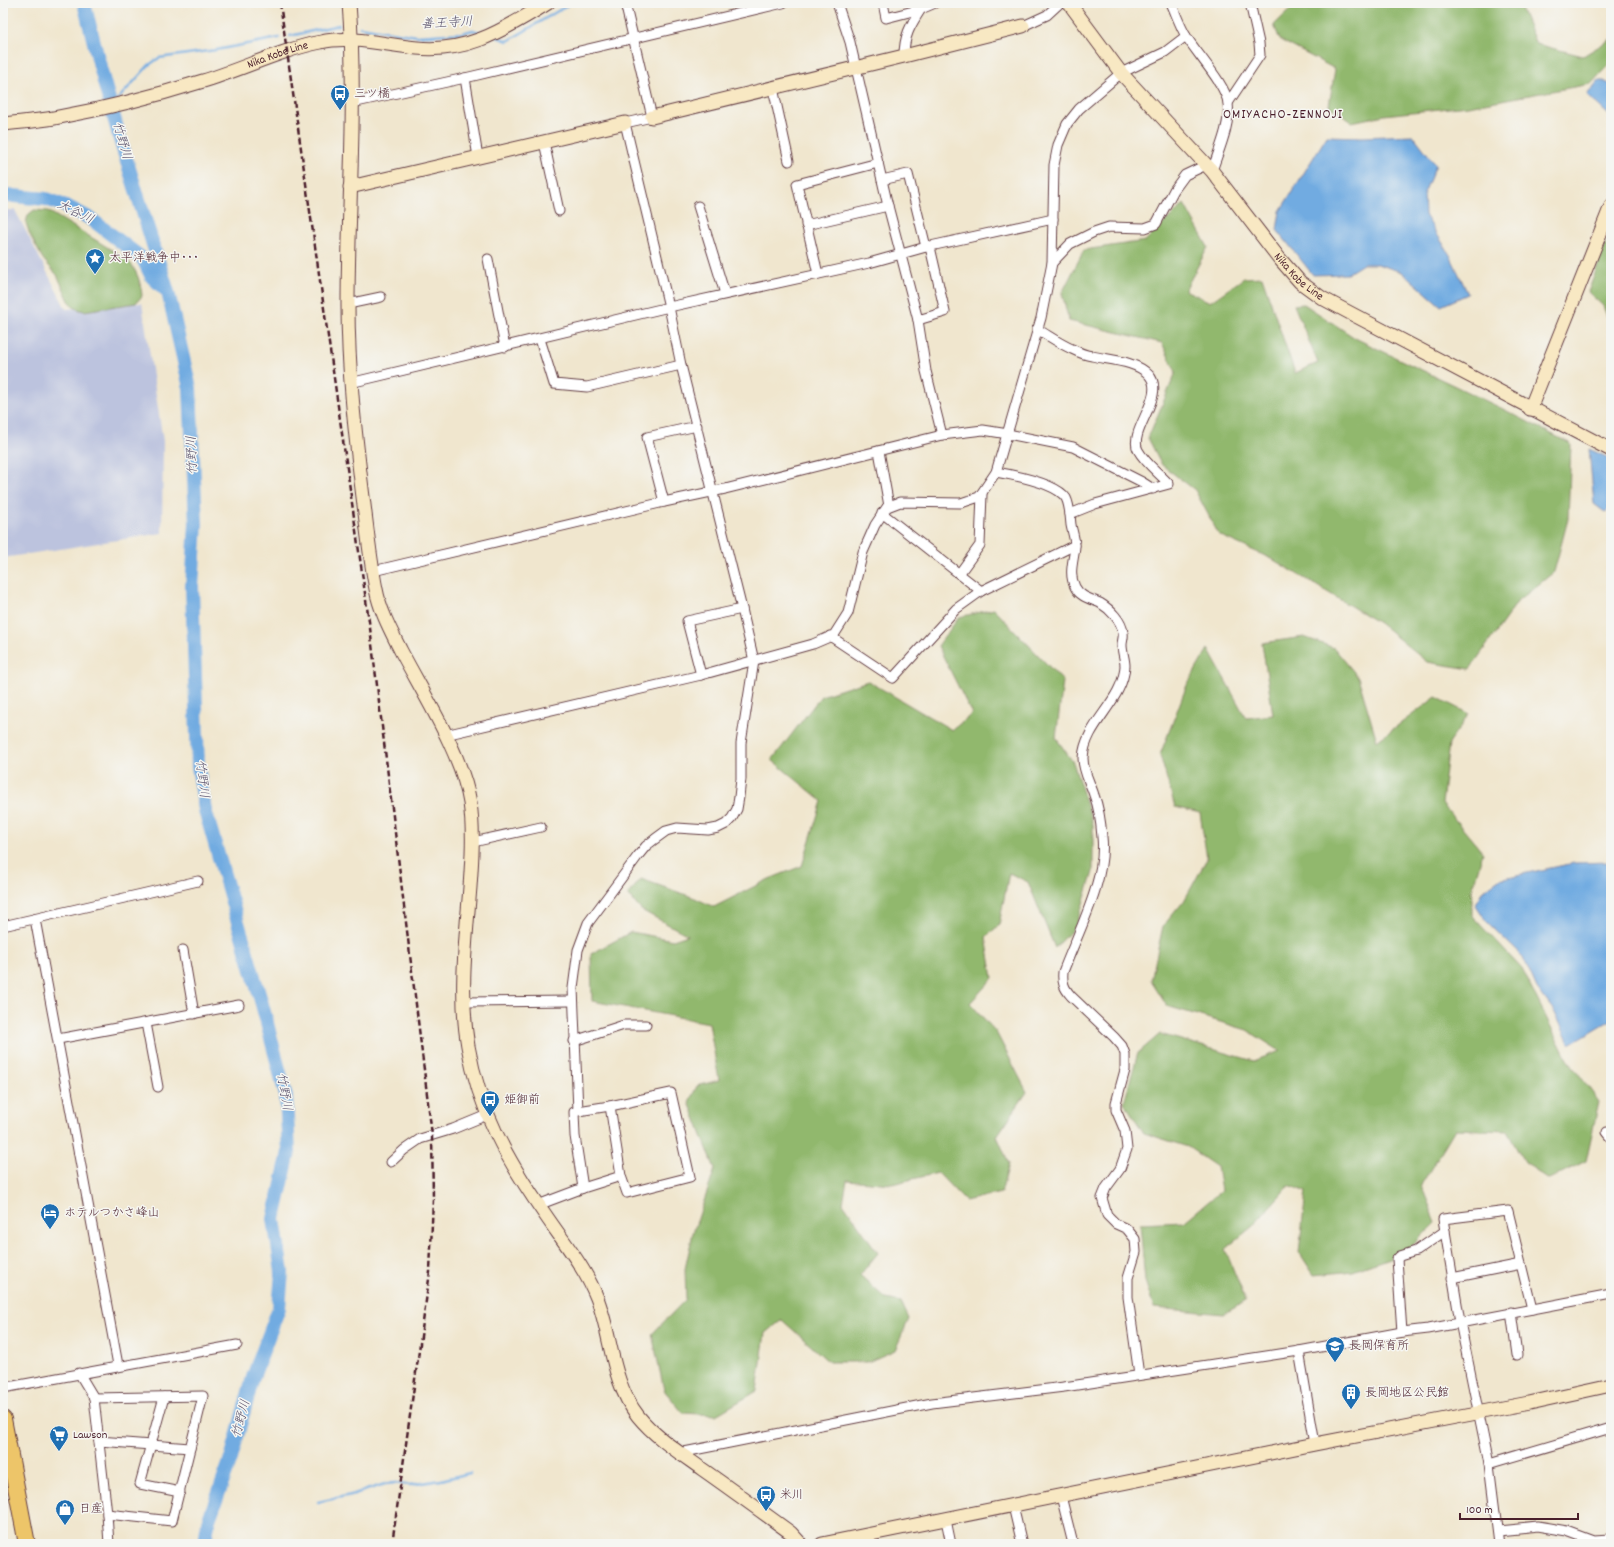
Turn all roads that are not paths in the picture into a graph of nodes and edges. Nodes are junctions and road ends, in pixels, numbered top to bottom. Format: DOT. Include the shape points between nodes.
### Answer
graph roads {
  1 [pos="349,3"];
  2 [pos="548,3"];
  3 [pos="625,3"];
  4 [pos="783,3"];
  5 [pos="836,3"];
  6 [pos="883,3"];
  7 [pos="935,3"];
  8 [pos="1060,3"];
  9 [pos="1069,3"];
  10 [pos="1171,3"];
  11 [pos="1250,3"];
  12 [pos="921,9"];
  13 [pos="1023,26"];
  14 [pos="1186,36"];
  15 [pos="634,39"];
  16 [pos="352,40"];
  17 [pos="904,56"];
  18 [pos="856,67"];
  19 [pos="1121,73"];
  20 [pos="465,78"];
  21 [pos="772,88"];
  22 [pos="352,103"];
  23 [pos="1228,103"];
  24 [pos="652,117"];
  25 [pos="625,123"];
  26 [pos="3,124"];
  27 [pos="544,142"];
  28 [pos="478,157"];
  29 [pos="789,161"];
  30 [pos="878,163"];
  31 [pos="1209,168"];
  32 [pos="882,180"];
  33 [pos="350,187"];
  34 [pos="698,206"];
  35 [pos="888,206"];
  36 [pos="1611,206"];
  37 [pos="559,211"];
  38 [pos="1053,219"];
  39 [pos="806,225"];
  40 [pos="928,247"];
  41 [pos="901,254"];
  42 [pos="488,259"];
  43 [pos="1052,263"];
  44 [pos="818,274"];
  45 [pos="725,294"];
  46 [pos="381,297"];
  47 [pos="348,304"];
  48 [pos="669,307"];
  49 [pos="918,320"];
  50 [pos="1037,329"];
  51 [pos="540,338"];
  52 [pos="505,347"];
  53 [pos="681,365"];
  54 [pos="350,383"];
  55 [pos="1530,409"];
  56 [pos="697,426"];
  57 [pos="1008,434"];
  58 [pos="942,435"];
  59 [pos="1611,450"];
  60 [pos="879,451"];
  61 [pos="996,472"];
  62 [pos="1153,489"];
  63 [pos="712,492"];
  64 [pos="982,494"];
  65 [pos="664,502"];
  66 [pos="889,506"];
  67 [pos="882,513"];
  68 [pos="1070,514"];
  69 [pos="1075,545"];
  70 [pos="373,571"];
  71 [pos="959,574"];
  72 [pos="981,592"];
  73 [pos="742,609"];
  74 [pos="830,636"];
  75 [pos="754,661"];
  76 [pos="701,675"];
  77 [pos="445,735"];
  78 [pos="541,827"];
  79 [pos="473,842"];
  80 [pos="198,881"];
  81 [pos="35,918"];
  82 [pos="3,926"];
  83 [pos="183,950"];
  84 [pos="572,1001"];
  85 [pos="464,1002"];
  86 [pos="239,1005"];
  87 [pos="194,1014"];
  88 [pos="146,1023"];
  89 [pos="646,1025"];
  90 [pos="58,1040"];
  91 [pos="574,1041"];
  92 [pos="158,1087"];
  93 [pos="610,1106"];
  94 [pos="578,1111"];
  95 [pos="487,1115"];
  96 [pos="391,1162"];
  97 [pos="621,1176"];
  98 [pos="583,1188"];
  99 [pos="538,1205"];
  100 [pos="1445,1231"];
  101 [pos="1521,1264"];
  102 [pos="1452,1278"];
  103 [pos="1611,1294"];
  104 [pos="1532,1309"];
  105 [pos="1511,1312"];
  106 [pos="1460,1322"];
  107 [pos="1402,1332"];
  108 [pos="237,1344"];
  109 [pos="1299,1351"];
  110 [pos="1517,1355"];
  111 [pos="118,1365"];
  112 [pos="79,1373"];
  113 [pos="1139,1375"];
  114 [pos="1611,1385"];
  115 [pos="3,1388"];
  116 [pos="164,1397"];
  117 [pos="94,1398"];
  118 [pos="1478,1412"];
  119 [pos="3,1419"];
  120 [pos="1611,1428"];
  121 [pos="99,1441"];
  122 [pos="1315,1444"];
  123 [pos="151,1445"];
  124 [pos="190,1448"];
  125 [pos="679,1453"];
  126 [pos="1489,1464"];
  127 [pos="180,1492"];
  128 [pos="1061,1496"];
  129 [pos="1013,1506"];
  130 [pos="107,1514"];
  131 [pos="946,1520"];
  132 [pos="1498,1530"];
  133 [pos="1611,1540"];
  134 [pos="27,1544"];
  135 [pos="109,1544"];
  136 [pos="801,1544"];
  137 [pos="822,1544"];
  138 [pos="951,1544"];
  139 [pos="1022,1544"];
  140 [pos="1073,1544"];
  141 [pos="1499,1544"];
  1 -- 16 [label="street"];
  2 -- 16 [label="street, Nika Kobe Line" via="501,31 470,44 435,49"];
  3 -- 15 [label="street"];
  4 -- 15 [label="street"];
  5 -- 18 [label="street"];
  6 -- 12 [label="street" via="886,18"];
  7 -- 12 [label="street"];
  8 -- 13 [label="street" via="1047,15"];
  9 -- 19 [label="street, Nika Kobe Line"];
  10 -- 14 [label="street"];
  11 -- 23 [label="street" via="1260,55"];
  12 -- 17 [label="street" via="905,39"];
  13 -- 17 [label="street"];
  14 -- 19 [label="street" via="1164,52"];
  14 -- 23 [label="street" via="1226,94"];
  15 -- 20 [label="street"];
  15 -- 24 [label="street"];
  16 -- 22 [label="street"];
  16 -- 26 [label="street, Nika Kobe Line" via="322,41 203,81 89,111"];
  17 -- 18 [label="street"];
  18 -- 21 [label="street"];
  18 -- 30 [label="street"];
  19 -- 31 [label="street, Nika Kobe Line"];
  19 -- 38 [label="street" via="1079,109 1067,124 1058,145 1054,165"];
  20 -- 22 [label="street"];
  20 -- 28 [label="street"];
  21 -- 24 [label="street"];
  21 -- 29 [label="street"];
  22 -- 33 [label="street"];
  23 -- 31 [label="street" via="1228,120"];
  24 -- 25 [label="street"];
  25 -- 27 [label="street"];
  25 -- 48 [label="street"];
  27 -- 28 [label="street"];
  27 -- 37 [label="street"];
  28 -- 33 [label="street"];
  30 -- 32 [label="street"];
  30 -- 39 [label="street" via="797,184"];
  31 -- 43 [label="street" via="1185,175 1156,224 1145,228 1109,227 1094,232 1070,244"];
  31 -- 55 [label="street, Nika Kobe Line" via="1300,282 1322,298"];
  32 -- 35 [label="street"];
  32 -- 40 [label="street" via="908,174"];
  33 -- 47 [label="street"];
  34 -- 45 [label="street"];
  35 -- 39 [label="street"];
  35 -- 41 [label="street"];
  36 -- 55 [label="street"];
  38 -- 40 [label="street"];
  38 -- 43 [label="street"];
  39 -- 44 [label="street"];
  40 -- 41 [label="street"];
  40 -- 49 [label="street" via="945,312"];
  41 -- 44 [label="street"];
  41 -- 49 [label="street"];
  42 -- 52 [label="street"];
  43 -- 50 [label="street" via="1042,318"];
  44 -- 45 [label="street"];
  45 -- 48 [label="street"];
  46 -- 47 [label="street"];
  47 -- 54 [label="street"];
  48 -- 51 [label="street"];
  48 -- 53 [label="street"];
  49 -- 58 [label="street" via="926,371"];
  50 -- 57 [label="street"];
  50 -- 62 [label="street" via="1071,349 1131,364 1150,376 1154,389 1152,402 1137,437 1138,449 1169,484"];
  51 -- 52 [label="street"];
  51 -- 53 [label="street" via="554,384 587,387"];
  52 -- 54 [label="street"];
  53 -- 56 [label="street"];
  54 -- 70 [label="street"];
  55 -- 59 [label="street, Nika Kobe Line"];
  56 -- 63 [label="street"];
  56 -- 65 [label="street" via="647,437"];
  57 -- 58 [label="street" via="983,430"];
  57 -- 61 [label="street"];
  57 -- 62 [label="street" via="1073,447"];
  58 -- 60 [label="street"];
  60 -- 63 [label="street"];
  60 -- 66 [label="street"];
  61 -- 64 [label="street"];
  61 -- 68 [label="street" via="1026,477 1052,488 1065,498"];
  62 -- 68 [label="street" via="1095,504"];
  63 -- 65 [label="street"];
  63 -- 73 [label="street"];
  64 -- 66 [label="street" via="961,503 900,502"];
  64 -- 71 [label="street" via="980,545"];
  65 -- 70 [label="street"];
  66 -- 67 [label="street"];
  67 -- 71 [label="street"];
  67 -- 74 [label="street" via="863,552 848,613 834,635"];
  68 -- 69 [label="street"];
  69 -- 72 [label="street"];
  69 -- 113 [label="street" via="1071,572 1076,588 1086,599 1100,603 1112,612 1120,624 1124,634 1122,644 1125,664 1120,688 1090,735 1083,757 1084,770 1099,816 1103,856 1099,878 1063,972 1062,982 1065,989 1114,1037 1126,1054 1116,1110 1125,1131 1127,1150 1120,1169 1102,1198 1107,1215 1116,1224 1127,1229 1135,1239 1136,1252 1128,1278 1128,1291"];
  70 -- 77 [label="street" via="376,593 385,619"];
  71 -- 72 [label="street"];
  72 -- 74 [label="street" via="956,610 893,678"];
  73 -- 75 [label="street"];
  73 -- 76 [label="street" via="687,621"];
  74 -- 75 [label="street" via="813,644"];
  75 -- 76 [label="street"];
  75 -- 84 [label="street" via="741,743 741,779 737,809 726,824 718,828 677,828 666,832 646,846 636,857 588,923 578,950"];
  76 -- 77 [label="street"];
  77 -- 79 [label="street" via="466,788"];
  78 -- 79 [label="street"];
  79 -- 85 [label="street"];
  80 -- 81 [label="street"];
  81 -- 82 [label="street"];
  81 -- 90 [label="street"];
  83 -- 87 [label="street"];
  84 -- 85 [label="street"];
  84 -- 91 [label="street"];
  85 -- 95 [label="street" via="467,1045"];
  86 -- 87 [label="street"];
  87 -- 88 [label="street"];
  88 -- 90 [label="street"];
  88 -- 92 [label="street"];
  89 -- 91 [label="street" via="624,1025"];
  90 -- 111 [label="street"];
  91 -- 94 [label="street"];
  93 -- 94 [label="street"];
  93 -- 97 [label="street"];
  93 -- 97 [label="street" via="671,1093 690,1177 627,1193"];
  94 -- 98 [label="street" via="574,1112 575,1136"];
  95 -- 96 [label="street" via="420,1139"];
  95 -- 99 [label="street" via="500,1145"];
  97 -- 98 [label="street"];
  98 -- 99 [label="street"];
  99 -- 125 [label="street" via="584,1271 597,1299 622,1390 636,1414 657,1436"];
  100 -- 101 [label="street" via="1443,1219 1508,1212"];
  100 -- 102 [label="street"];
  100 -- 107 [label="street" via="1416,1251 1397,1259"];
  101 -- 102 [label="street"];
  101 -- 104 [label="street"];
  102 -- 106 [label="street"];
  103 -- 104 [label="street"];
  104 -- 105 [label="street"];
  105 -- 106 [label="street"];
  105 -- 110 [label="street"];
  106 -- 107 [label="street"];
  106 -- 118 [label="street"];
  107 -- 109 [label="street"];
  108 -- 111 [label="street"];
  109 -- 113 [label="street"];
  109 -- 122 [label="street"];
  111 -- 112 [label="street"];
  112 -- 115 [label="street"];
  112 -- 117 [label="street"];
  113 -- 125 [label="street" via="932,1403"];
  114 -- 118 [label="street"];
  116 -- 117 [label="street"];
  116 -- 123 [label="street"];
  116 -- 124 [label="street" via="203,1396"];
  117 -- 121 [label="street"];
  118 -- 122 [label="street"];
  118 -- 126 [label="street"];
  119 -- 134 [label="highway"];
  120 -- 126 [label="street"];
  121 -- 123 [label="street"];
  121 -- 130 [label="street"];
  122 -- 128 [label="street"];
  123 -- 124 [label="street"];
  123 -- 127 [label="street" via="140,1484"];
  124 -- 127 [label="street"];
  125 -- 136 [label="street" via="791,1533"];
  126 -- 132 [label="street"];
  127 -- 130 [label="street" via="172,1521"];
  128 -- 129 [label="street"];
  128 -- 140 [label="street"];
  129 -- 131 [label="street"];
  129 -- 139 [label="street"];
  130 -- 135 [label="street"];
  131 -- 137 [label="street"];
  131 -- 138 [label="street"];
  132 -- 133 [label="street" via="1538,1526 1568,1531 1595,1541"];
  132 -- 141 [label="street"];
}
